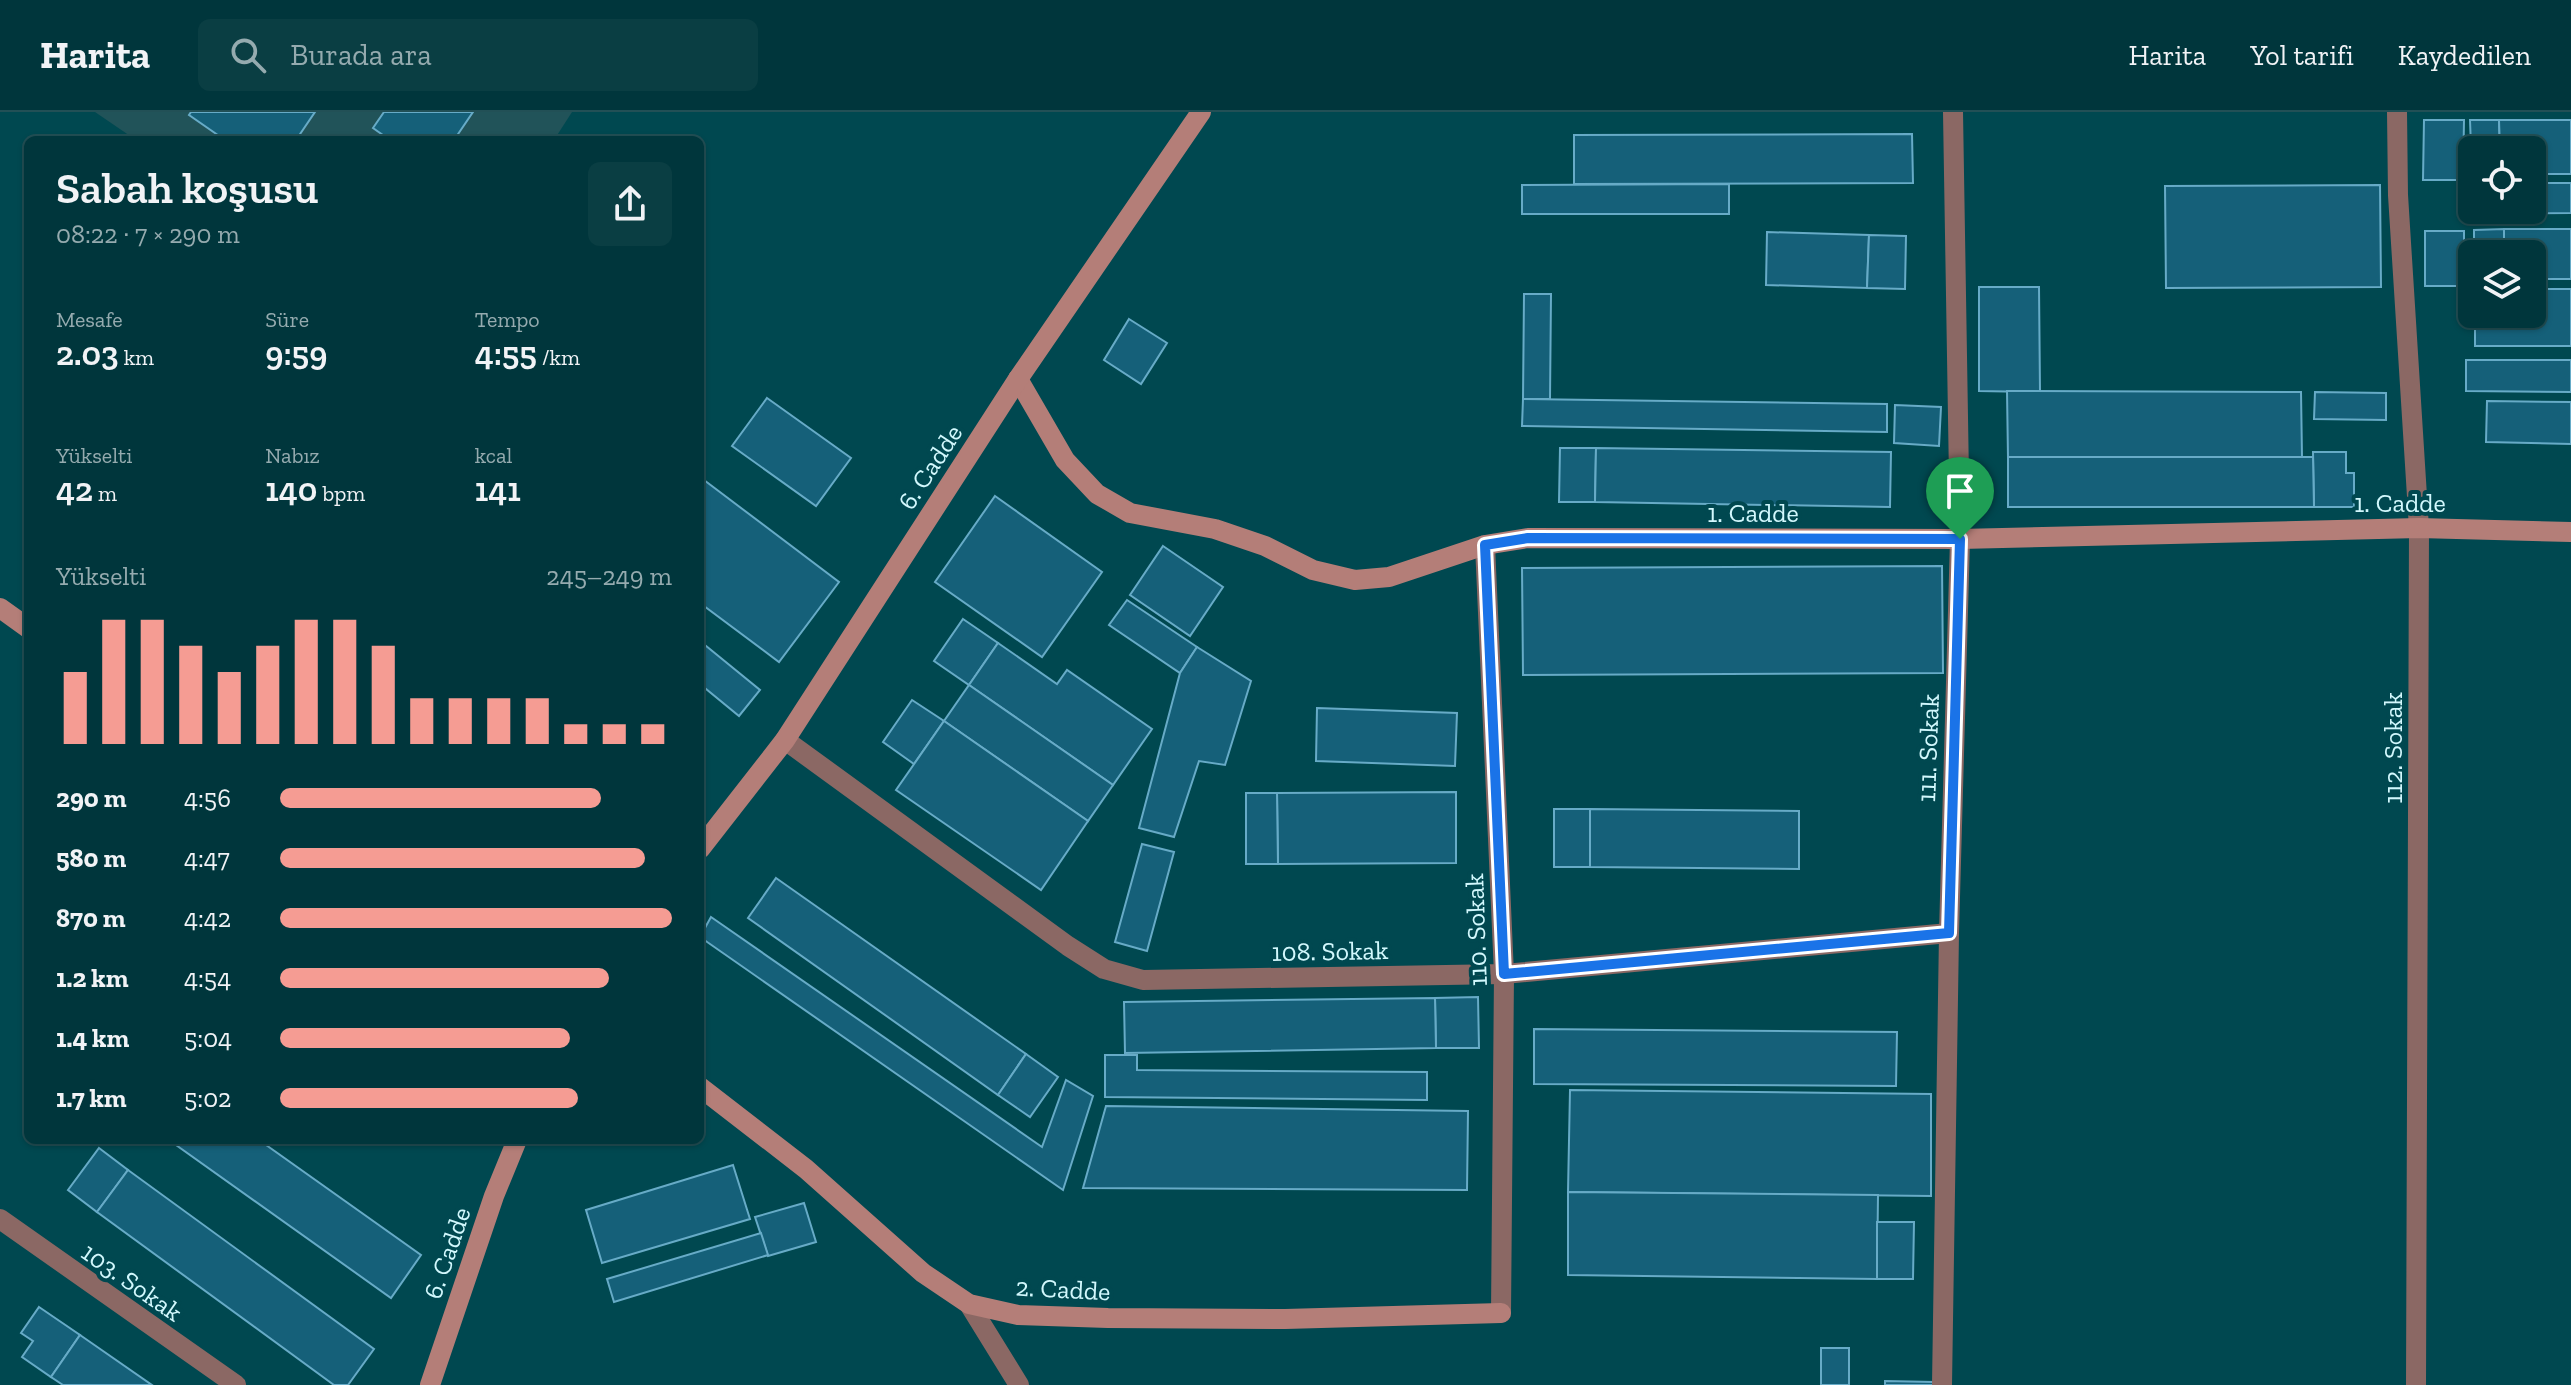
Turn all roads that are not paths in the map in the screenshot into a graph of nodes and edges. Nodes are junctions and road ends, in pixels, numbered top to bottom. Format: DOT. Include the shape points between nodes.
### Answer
graph roads {
  1 [pos="1201,112"];
  2 [pos="1953,112"];
  3 [pos="2397,112"];
  4 [pos="1018,379"];
  5 [pos="2419,528"];
  6 [pos="2571,532"];
  7 [pos="1960,539"];
  8 [pos="1485,545"];
  9 [pos="0,608"];
  10 [pos="24,625"];
  11 [pos="785,740"];
  12 [pos="704,844"];
  13 [pos="1949,933"];
  14 [pos="1504,974"];
  15 [pos="704,1090"];
  16 [pos="515,1144"];
  17 [pos="0,1219"];
  18 [pos="969,1304"];
  19 [pos="1501,1313"];
  20 [pos="236,1385"];
  21 [pos="430,1385"];
  22 [pos="1019,1385"];
  23 [pos="1942,1385"];
  24 [pos="2416,1385"];
  1 -- 4 [label="street, 6. Cadde"];
  2 -- 7 [label="street, 111. Sokak"];
  3 -- 5 [label="street, 112. Sokak"];
  4 -- 8 [label="street, 1. Cadde" via="1065,460 1097,494 1130,513 1215,529 1313,570 1355,580 1389,577"];
  4 -- 11 [label="street, 6. Cadde"];
  5 -- 6 [label="street, 1. Cadde"];
  5 -- 7 [label="street, 1. Cadde"];
  5 -- 24 [label="street, 112. Sokak"];
  7 -- 8 [label="street, 1. Cadde" via="1528,538"];
  7 -- 13 [label="street, 111. Sokak"];
  8 -- 14 [label="street, 110. Sokak"];
  9 -- 10 [label="street"];
  11 -- 12 [label="street, 6. Cadde"];
  11 -- 14 [label="street, 108. Sokak" via="1104,969 1143,980"];
  13 -- 14 [label="street, 108. Sokak"];
  13 -- 23 [label="street, 111. Sokak"];
  14 -- 19 [label="street, 110. Sokak"];
  15 -- 18 [label="street, 2. Cadde" via="806,1169 923,1273"];
  16 -- 21 [label="street, 6. Cadde"];
  17 -- 20 [label="street, 103. Sokak"];
  18 -- 19 [label="street, 2. Cadde" via="1018,1315 1108,1318"];
  18 -- 22 [label="street"];
}
